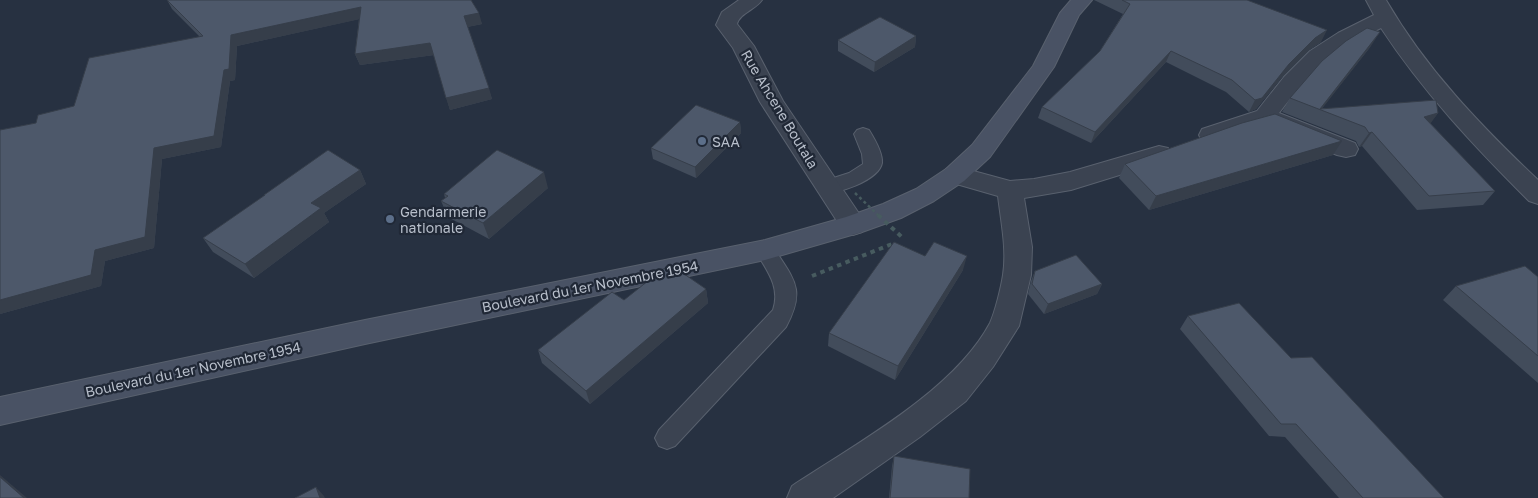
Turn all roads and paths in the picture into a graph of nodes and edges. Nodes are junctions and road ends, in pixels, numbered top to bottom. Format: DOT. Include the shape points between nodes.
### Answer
graph roads {
  1 [pos="752,0"];
  2 [pos="1082,0"];
  3 [pos="1380,9"];
  4 [pos="1265,116"];
  5 [pos="863,134"];
  6 [pos="1346,149"];
  7 [pos="955,175"];
  8 [pos="828,187"];
  9 [pos="1010,190"];
  10 [pos="855,193"];
  11 [pos="1538,195"];
  12 [pos="853,225"];
  13 [pos="765,250"];
  14 [pos="785,286"];
  15 [pos="0,411"];
  16 [pos="667,438"];
  17 [pos="804,498"];
  1 -- 8 [label="street, Rue Ahcene Boutala" via="729,16 726,25 743,46 772,102"];
  2 -- 7 [label="main road, Boulevard du 1er Novembre 1954" via="1070,13 1038,74 981,151"];
  3 -- 4 [label="street" via="1309,64"];
  3 -- 11 [label="street" via="1413,60 1446,101"];
  4 -- 6 [label="street"];
  4 -- 9 [label="street" via="1120,167 1071,181"];
  5 -- 8 [label="lane" via="872,166 864,174"];
  7 -- 9 [label="street"];
  7 -- 12 [label="main road, Boulevard du 1er Novembre 1954" via="900,207"];
  8 -- 12 [label="street, Rue Ahcene Boutala"];
  9 -- 17 [label="street" via="1018,246 1016,275 1004,326 955,391"];
  10 -- 14 [label="path, bridge" via="904,239"];
  12 -- 13 [label="main road, Boulevard du 1er Novembre 1954"];
  13 -- 14 [label="lane"];
  13 -- 15 [label="main road, Boulevard du 1er Novembre 1954"];
  14 -- 16 [label="lane" via="788,297 786,310 778,321"];
}
